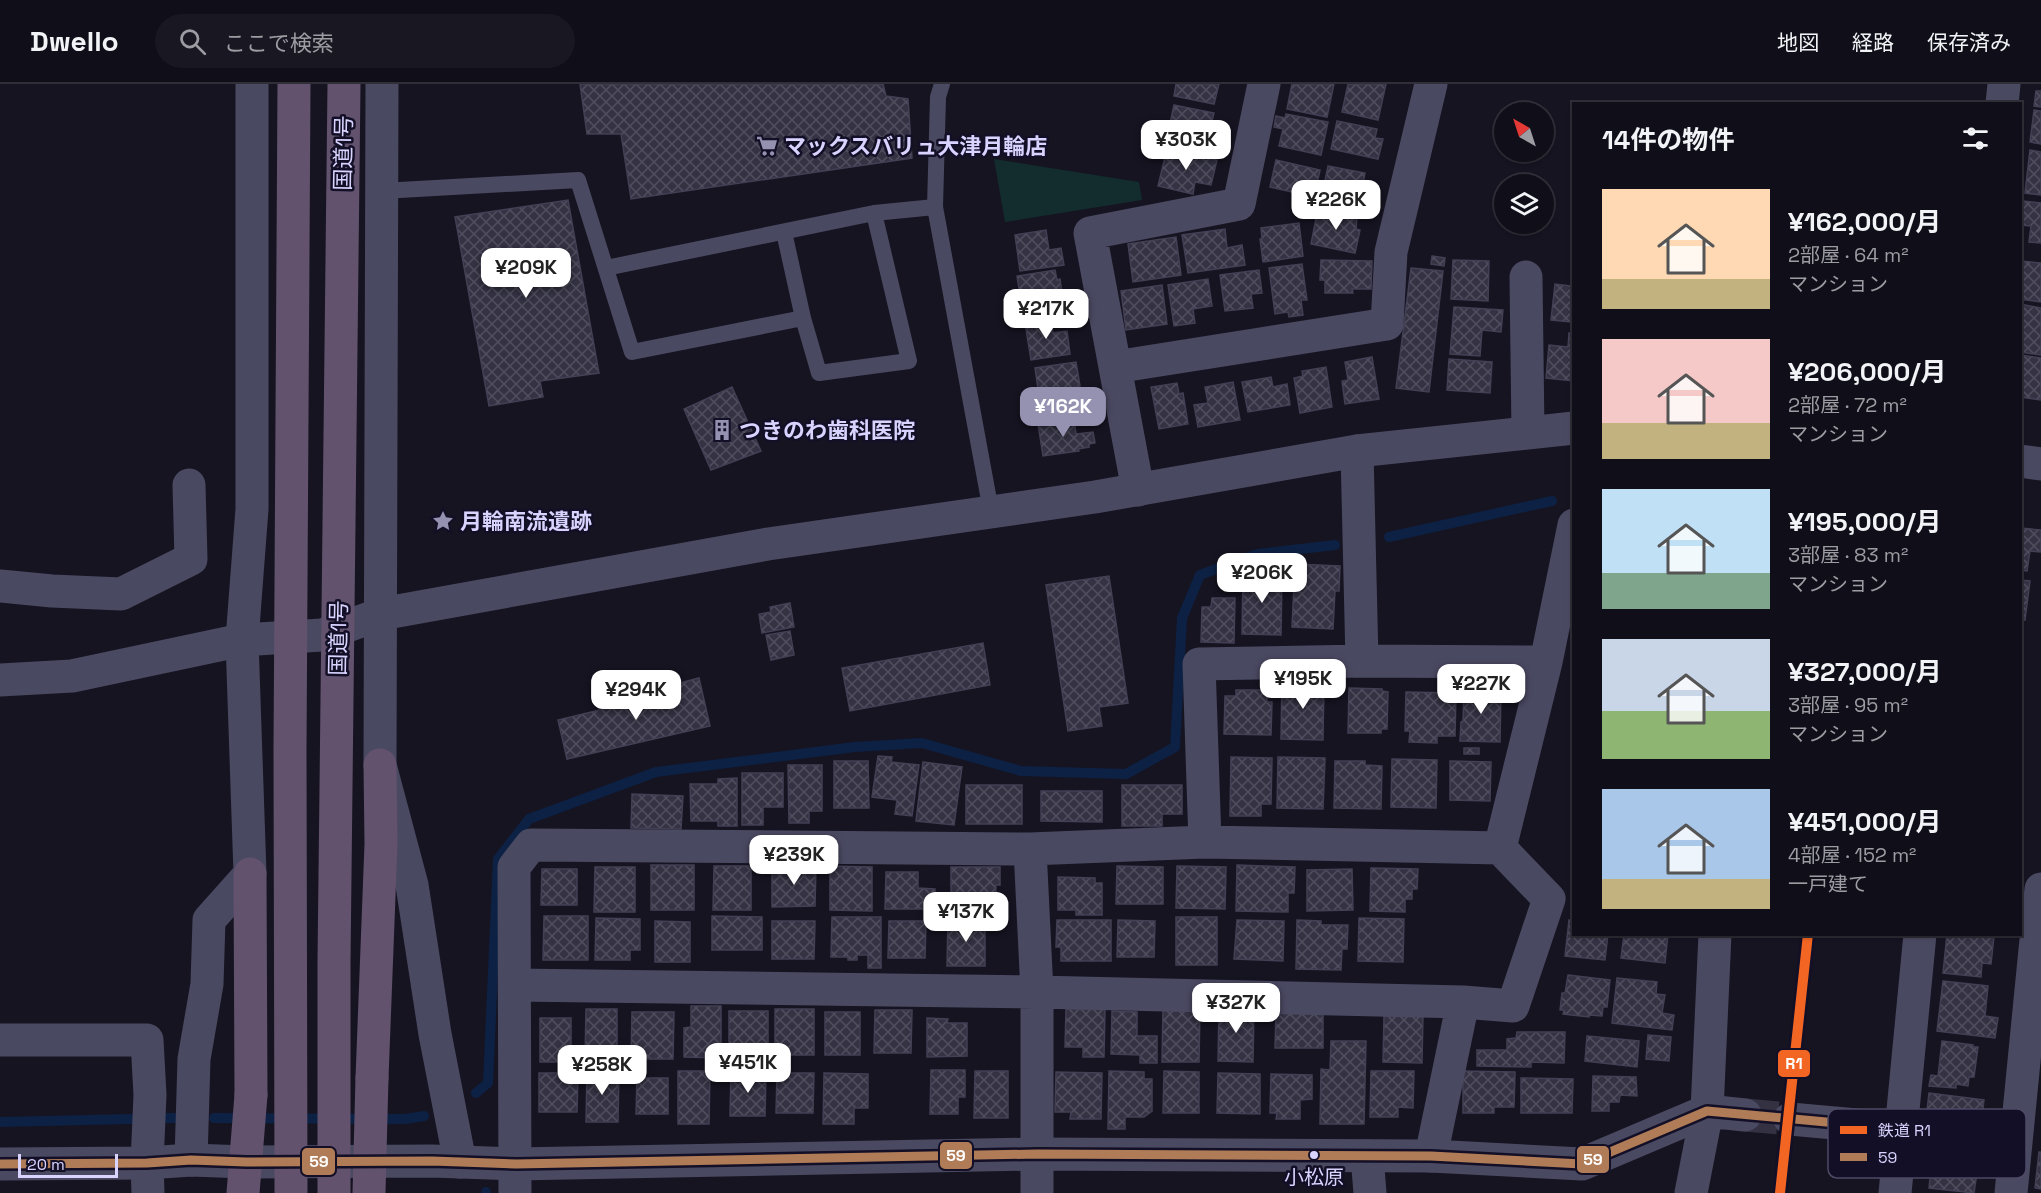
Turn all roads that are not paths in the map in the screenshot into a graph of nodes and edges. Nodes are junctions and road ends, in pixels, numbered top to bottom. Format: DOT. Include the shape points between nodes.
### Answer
graph roads {
  1 [pos="252,84"];
  2 [pos="294,84"];
  3 [pos="344,84"];
  4 [pos="382,84"];
  5 [pos="942,84"];
  6 [pos="1264,84"];
  7 [pos="1431,84"];
  8 [pos="2004,84"];
  9 [pos="2002,102"];
  10 [pos="382,191"];
  11 [pos="935,207"];
  12 [pos="874,213"];
  13 [pos="784,232"];
  14 [pos="606,268"];
  15 [pos="1526,277"];
  16 [pos="803,318"];
  17 [pos="1115,367"];
  18 [pos="1572,428"];
  19 [pos="1528,432"];
  20 [pos="1357,452"];
  21 [pos="2022,461"];
  22 [pos="2041,464"];
  23 [pos="189,485"];
  24 [pos="1138,490"];
  25 [pos="991,511"];
  26 [pos="1572,535"];
  27 [pos="0,586"];
  28 [pos="381,614"];
  29 [pos="242,640"];
  30 [pos="1362,661"];
  31 [pos="1546,663"];
  32 [pos="0,680"];
  33 [pos="380,765"];
  34 [pos="1205,842"];
  35 [pos="1500,848"];
  36 [pos="1030,849"];
  37 [pos="250,874"];
  38 [pos="2041,889"];
  39 [pos="1715,936"];
  40 [pos="1920,936"];
  41 [pos="515,985"];
  42 [pos="1037,992"];
  43 [pos="1463,1002"];
  44 [pos="0,1040"];
  45 [pos="1903,1109"];
  46 [pos="2019,1109"];
  47 [pos="1707,1111"];
  48 [pos="1745,1115"];
  49 [pos="1790,1119"];
  50 [pos="1828,1122"];
  51 [pos="1037,1154"];
  52 [pos="1367,1156"];
  53 [pos="1431,1156"];
  54 [pos="191,1160"];
  55 [pos="460,1162"];
  56 [pos="0,1164"];
  57 [pos="148,1165"];
  58 [pos="1896,1178"];
  59 [pos="2012,1178"];
  60 [pos="515,1179"];
  61 [pos="243,1193"];
  62 [pos="291,1193"];
  63 [pos="334,1193"];
  64 [pos="369,1193"];
  65 [pos="1037,1193"];
  66 [pos="1370,1193"];
  67 [pos="1691,1193"];
  68 [pos="1895,1193"];
  69 [pos="2011,1193"];
  1 -- 29 [label="street" via="252,509"];
  2 -- 62 [label="highway, bridge"];
  3 -- 63 [label="highway, 国道1号, bridge"];
  4 -- 10 [label="street"];
  5 -- 11 [label="lane" via="938,97"];
  6 -- 17 [label="street" via="1239,204 1090,233"];
  7 -- 17 [label="street" via="1391,252 1387,324"];
  8 -- 9 [label="street"];
  10 -- 14 [label="lane" via="578,180"];
  10 -- 28 [label="street"];
  11 -- 12 [label="lane"];
  11 -- 25 [label="lane"];
  12 -- 13 [label="lane"];
  12 -- 16 [label="lane" via="909,361 819,372"];
  13 -- 14 [label="lane"];
  13 -- 16 [label="lane"];
  14 -- 16 [label="lane" via="632,352"];
  15 -- 19 [label="street"];
  17 -- 24 [label="street"];
  18 -- 19 [label="street"];
  19 -- 20 [label="street"];
  20 -- 24 [label="street"];
  20 -- 30 [label="street"];
  21 -- 22 [label="street"];
  23 -- 27 [label="street" via="191,559 121,594"];
  24 -- 25 [label="street"];
  25 -- 28 [label="street" via="768,544"];
  26 -- 31 [label="street"];
  28 -- 29 [label="street" via="322,635"];
  28 -- 33 [label="street"];
  29 -- 32 [label="street" via="72,676"];
  29 -- 37 [label="street"];
  30 -- 31 [label="street"];
  30 -- 34 [label="street" via="1199,664"];
  31 -- 35 [label="street"];
  33 -- 55 [label="street" via="412,885"];
  33 -- 64 [label="highway, bridge" via="381,844"];
  34 -- 35 [label="street"];
  34 -- 36 [label="street"];
  35 -- 43 [label="street" via="1549,899 1514,1006"];
  36 -- 41 [label="street" via="531,845 514,867"];
  36 -- 42 [label="street"];
  37 -- 54 [label="street" via="209,920 207,984 194,1059"];
  37 -- 61 [label="highway, bridge" via="250,1095"];
  38 -- 46 [label="street"];
  39 -- 47 [label="street"];
  40 -- 45 [label="street"];
  41 -- 42 [label="street"];
  41 -- 60 [label="street"];
  42 -- 43 [label="street"];
  42 -- 51 [label="street"];
  43 -- 53 [label="street"];
  44 -- 57 [label="street" via="147,1040"];
  47 -- 48 [label="street"];
  47 -- 53 [label="street" via="1582,1164"];
  47 -- 67 [label="street"];
  49 -- 50 [label="street"];
  51 -- 52 [label="street"];
  51 -- 60 [label="street"];
  51 -- 65 [label="street"];
  52 -- 53 [label="street"];
  52 -- 66 [label="street"];
  54 -- 55 [label="street"];
  54 -- 57 [label="street"];
  55 -- 60 [label="street"];
  56 -- 57 [label="street"];
  58 -- 68 [label="street"];
  59 -- 69 [label="street"];
}
